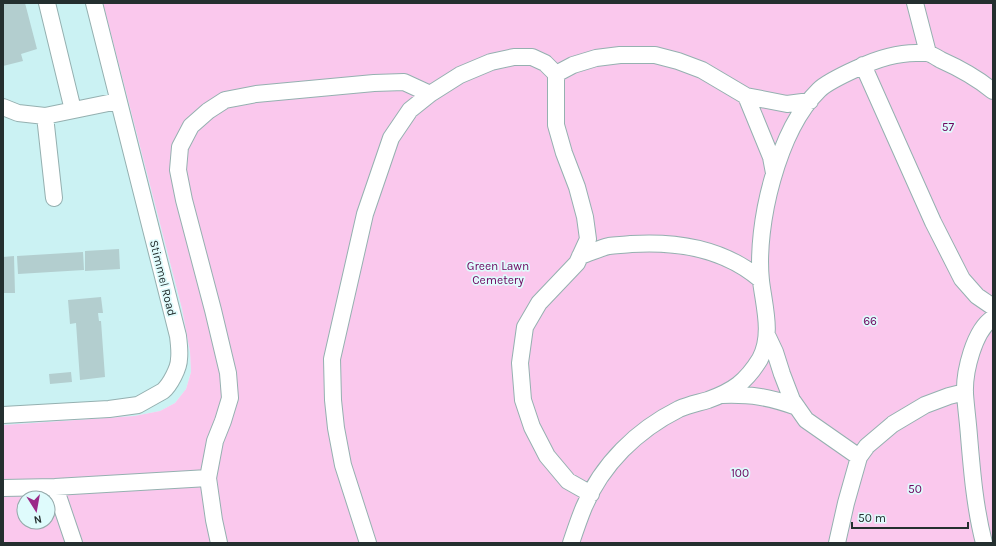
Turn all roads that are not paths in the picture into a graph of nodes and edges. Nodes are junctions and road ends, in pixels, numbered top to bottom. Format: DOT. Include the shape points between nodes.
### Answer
graph roads {
  1 [pos="47,3"];
  2 [pos="94,3"];
  3 [pos="915,3"];
  4 [pos="928,53"];
  5 [pos="863,66"];
  6 [pos="556,74"];
  7 [pos="993,90"];
  8 [pos="430,94"];
  9 [pos="746,96"];
  10 [pos="118,101"];
  11 [pos="810,101"];
  12 [pos="3,107"];
  13 [pos="73,110"];
  14 [pos="45,116"];
  15 [pos="774,173"];
  16 [pos="54,198"];
  17 [pos="580,256"];
  18 [pos="761,280"];
  19 [pos="993,307"];
  20 [pos="993,318"];
  21 [pos="767,335"];
  22 [pos="965,392"];
  23 [pos="720,395"];
  24 [pos="797,407"];
  25 [pos="3,415"];
  26 [pos="859,457"];
  27 [pos="208,478"];
  28 [pos="55,487"];
  29 [pos="3,488"];
  30 [pos="591,494"];
  31 [pos="74,543"];
  32 [pos="219,543"];
  33 [pos="368,543"];
  34 [pos="571,543"];
  35 [pos="837,543"];
  36 [pos="984,543"];
  1 -- 13 [label="street"];
  2 -- 10 [label="street, Stimmel Road"];
  3 -- 4 [label="street"];
  4 -- 5 [label="street" via="900,53 874,60"];
  4 -- 7 [label="street" via="959,68"];
  5 -- 11 [label="street" via="820,89"];
  5 -- 19 [label="street" via="933,222 962,279 977,296"];
  6 -- 8 [label="street" via="545,63 532,57 514,57 491,62 460,75"];
  6 -- 9 [label="street" via="573,65 596,58 655,55 702,70"];
  6 -- 17 [label="street" via="556,125 577,187 588,239"];
  8 -- 27 [label="street" via="404,82 256,94 225,100 191,126 180,147 178,170 228,373 230,398 215,441"];
  8 -- 33 [label="street" via="410,110 391,138 365,214 332,359 333,400 343,465"];
  9 -- 11 [label="street" via="787,104"];
  9 -- 15 [label="street" via="771,157"];
  10 -- 13 [label="street"];
  10 -- 25 [label="street, Stimmel Road" via="178,336 180,361 167,388 138,405"];
  11 -- 15 [label="street" via="785,142"];
  12 -- 14 [label="street" via="18,113"];
  13 -- 14 [label="street"];
  14 -- 16 [label="street"];
  15 -- 18 [label="street" via="761,248"];
  17 -- 18 [label="street" via="609,246 649,243 687,246 708,251 736,263 749,269"];
  17 -- 30 [label="street" via="577,263 539,304 526,327 520,363 523,400 532,427 547,456 568,481"];
  18 -- 21 [label="street"];
  20 -- 22 [label="street" via="976,339 969,357"];
  21 -- 23 [label="street" via="761,357 748,376 733,389"];
  21 -- 24 [label="street"];
  22 -- 26 [label="street" via="925,405 893,424 867,446"];
  22 -- 36 [label="street" via="976,508"];
  23 -- 24 [label="street" via="745,394"];
  23 -- 30 [label="street" via="681,408 652,424 629,443 604,471"];
  24 -- 26 [label="street" via="806,420"];
  26 -- 35 [label="street"];
  27 -- 28 [label="street"];
  27 -- 32 [label="street"];
  28 -- 29 [label="street"];
  28 -- 31 [label="street"];
  30 -- 34 [label="street"];
}
